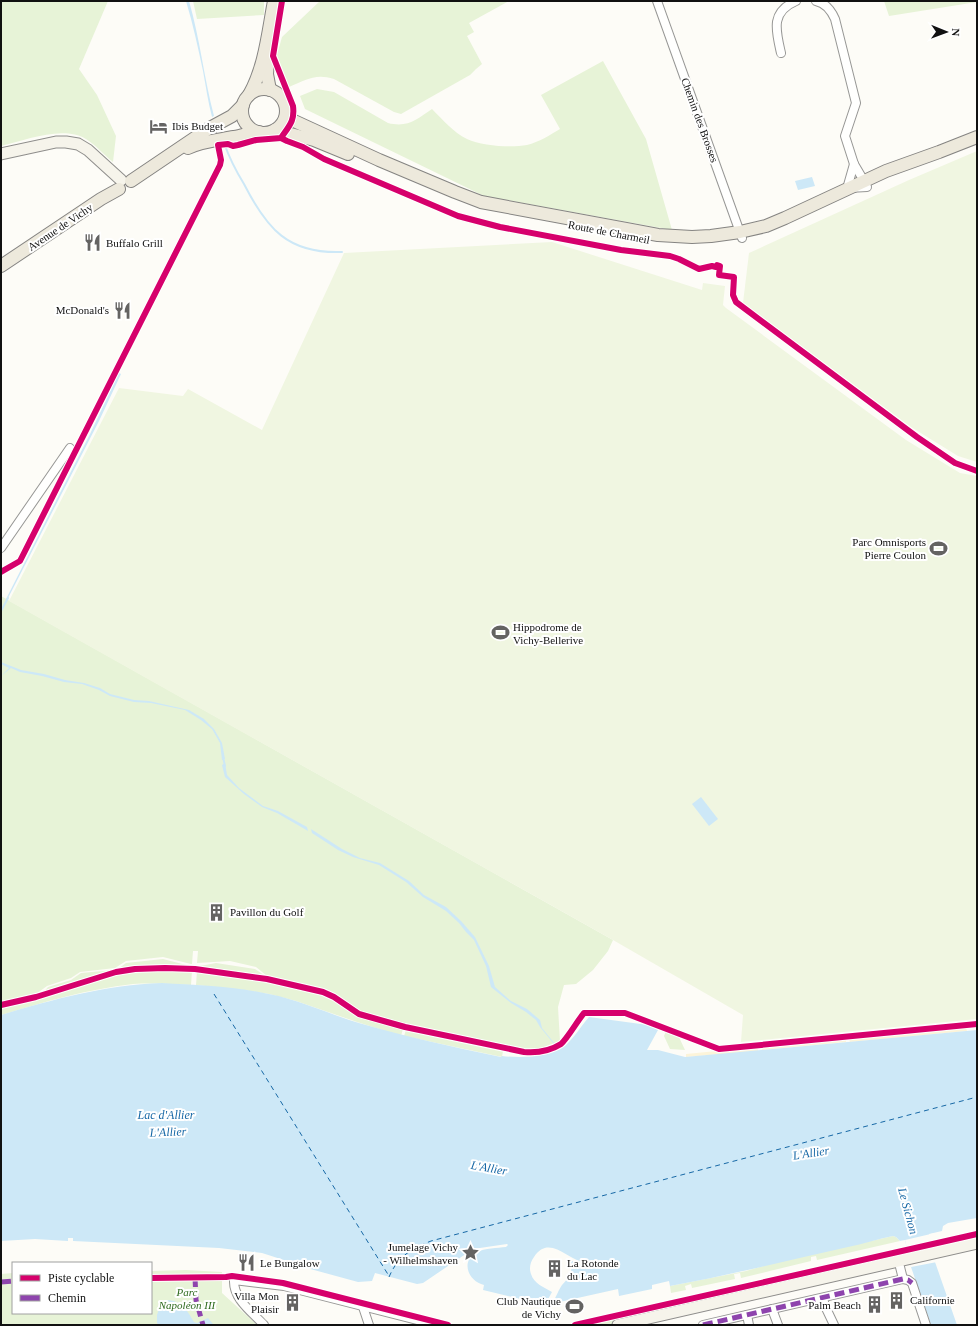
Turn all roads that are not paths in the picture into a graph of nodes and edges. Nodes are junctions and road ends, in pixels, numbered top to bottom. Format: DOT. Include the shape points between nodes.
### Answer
graph roads {
  1 [pos="274,1"];
  2 [pos="278,1"];
  3 [pos="657,1"];
  4 [pos="796,1"];
  5 [pos="816,1"];
  6 [pos="781,53"];
  7 [pos="270,90"];
  8 [pos="246,100"];
  9 [pos="286,111"];
  10 [pos="275,130"];
  11 [pos="258,132"];
  12 [pos="977,137"];
  13 [pos="1,154"];
  14 [pos="172,154"];
  15 [pos="854,164"];
  16 [pos="124,183"];
  17 [pos="860,186"];
  18 [pos="741,235"];
  19 [pos="1,266"];
  20 [pos="70,448"];
  21 [pos="1,548"];
  22 [pos="977,1244"];
  23 [pos="977,1249"];
  24 [pos="943,1254"];
  25 [pos="905,1264"];
  26 [pos="903,1279"];
  27 [pos="823,1298"];
  28 [pos="363,1307"];
  29 [pos="772,1309"];
  30 [pos="747,1315"];
  31 [pos="264,1325"];
  32 [pos="369,1325"];
  33 [pos="437,1325"];
  34 [pos="618,1325"];
  35 [pos="644,1325"];
  36 [pos="703,1325"];
  37 [pos="749,1325"];
  38 [pos="778,1325"];
  39 [pos="834,1325"];
  40 [pos="926,1325"];
  1 -- 8 [label="main road" via="263,59 254,86"];
  2 -- 7 [label="main road" via="267,61"];
  3 -- 18 [label="street, Chemin des Brosses"];
  4 -- 6 [label="street" via="779,13 776,32"];
  5 -- 15 [label="street" via="824,3 835,19 856,103 845,136"];
  7 -- 8 [label="main road" via="259,90"];
  7 -- 9 [label="main road" via="284,100"];
  8 -- 11 [label="main road" via="242,110 245,122"];
  8 -- 14 [label="main road, Avenue de Vichy" via="232,116"];
  9 -- 10 [label="main road" via="283,122"];
  9 -- 18 [label="main road, Route de Charmeil" via="292,120 379,160 481,202 658,235"];
  10 -- 11 [label="main road"];
  10 -- 18 [label="main road, Route de Charmeil" via="314,140 450,198 523,218 609,230 658,242 698,244"];
  11 -- 14 [label="main road, Avenue de Vichy" via="197,144"];
  12 -- 17 [label="main road, Route de Charmeil" via="886,171"];
  13 -- 16 [label="main road" via="44,144 78,144"];
  14 -- 16 [label="main road, Avenue de Vichy"];
  15 -- 17 [label="street"];
  15 -- 17 [label="street" via="848,185"];
  16 -- 19 [label="main road, Avenue de Vichy"];
  17 -- 18 [label="main road, Route de Charmeil"];
  17 -- 18 [label="main road, Route de Charmeil" via="834,203 792,222 753,236"];
  20 -- 21 [label="street"];
  22 -- 24 [label="main road"];
  23 -- 24 [label="main road"];
  24 -- 25 [label="main road"];
  25 -- 26 [label="street"];
  25 -- 34 [label="main road"];
  25 -- 35 [label="main road"];
  26 -- 27 [label="street"];
  26 -- 40 [label="street" via="912,1283"];
  27 -- 29 [label="street"];
  27 -- 39 [label="street"];
  28 -- 31 [label="street" via="284,1286 234,1280 239,1299"];
  28 -- 32 [label="street"];
  28 -- 33 [label="street"];
  29 -- 30 [label="street"];
  29 -- 38 [label="street"];
  30 -- 36 [label="street"];
  30 -- 37 [label="street"];
}
